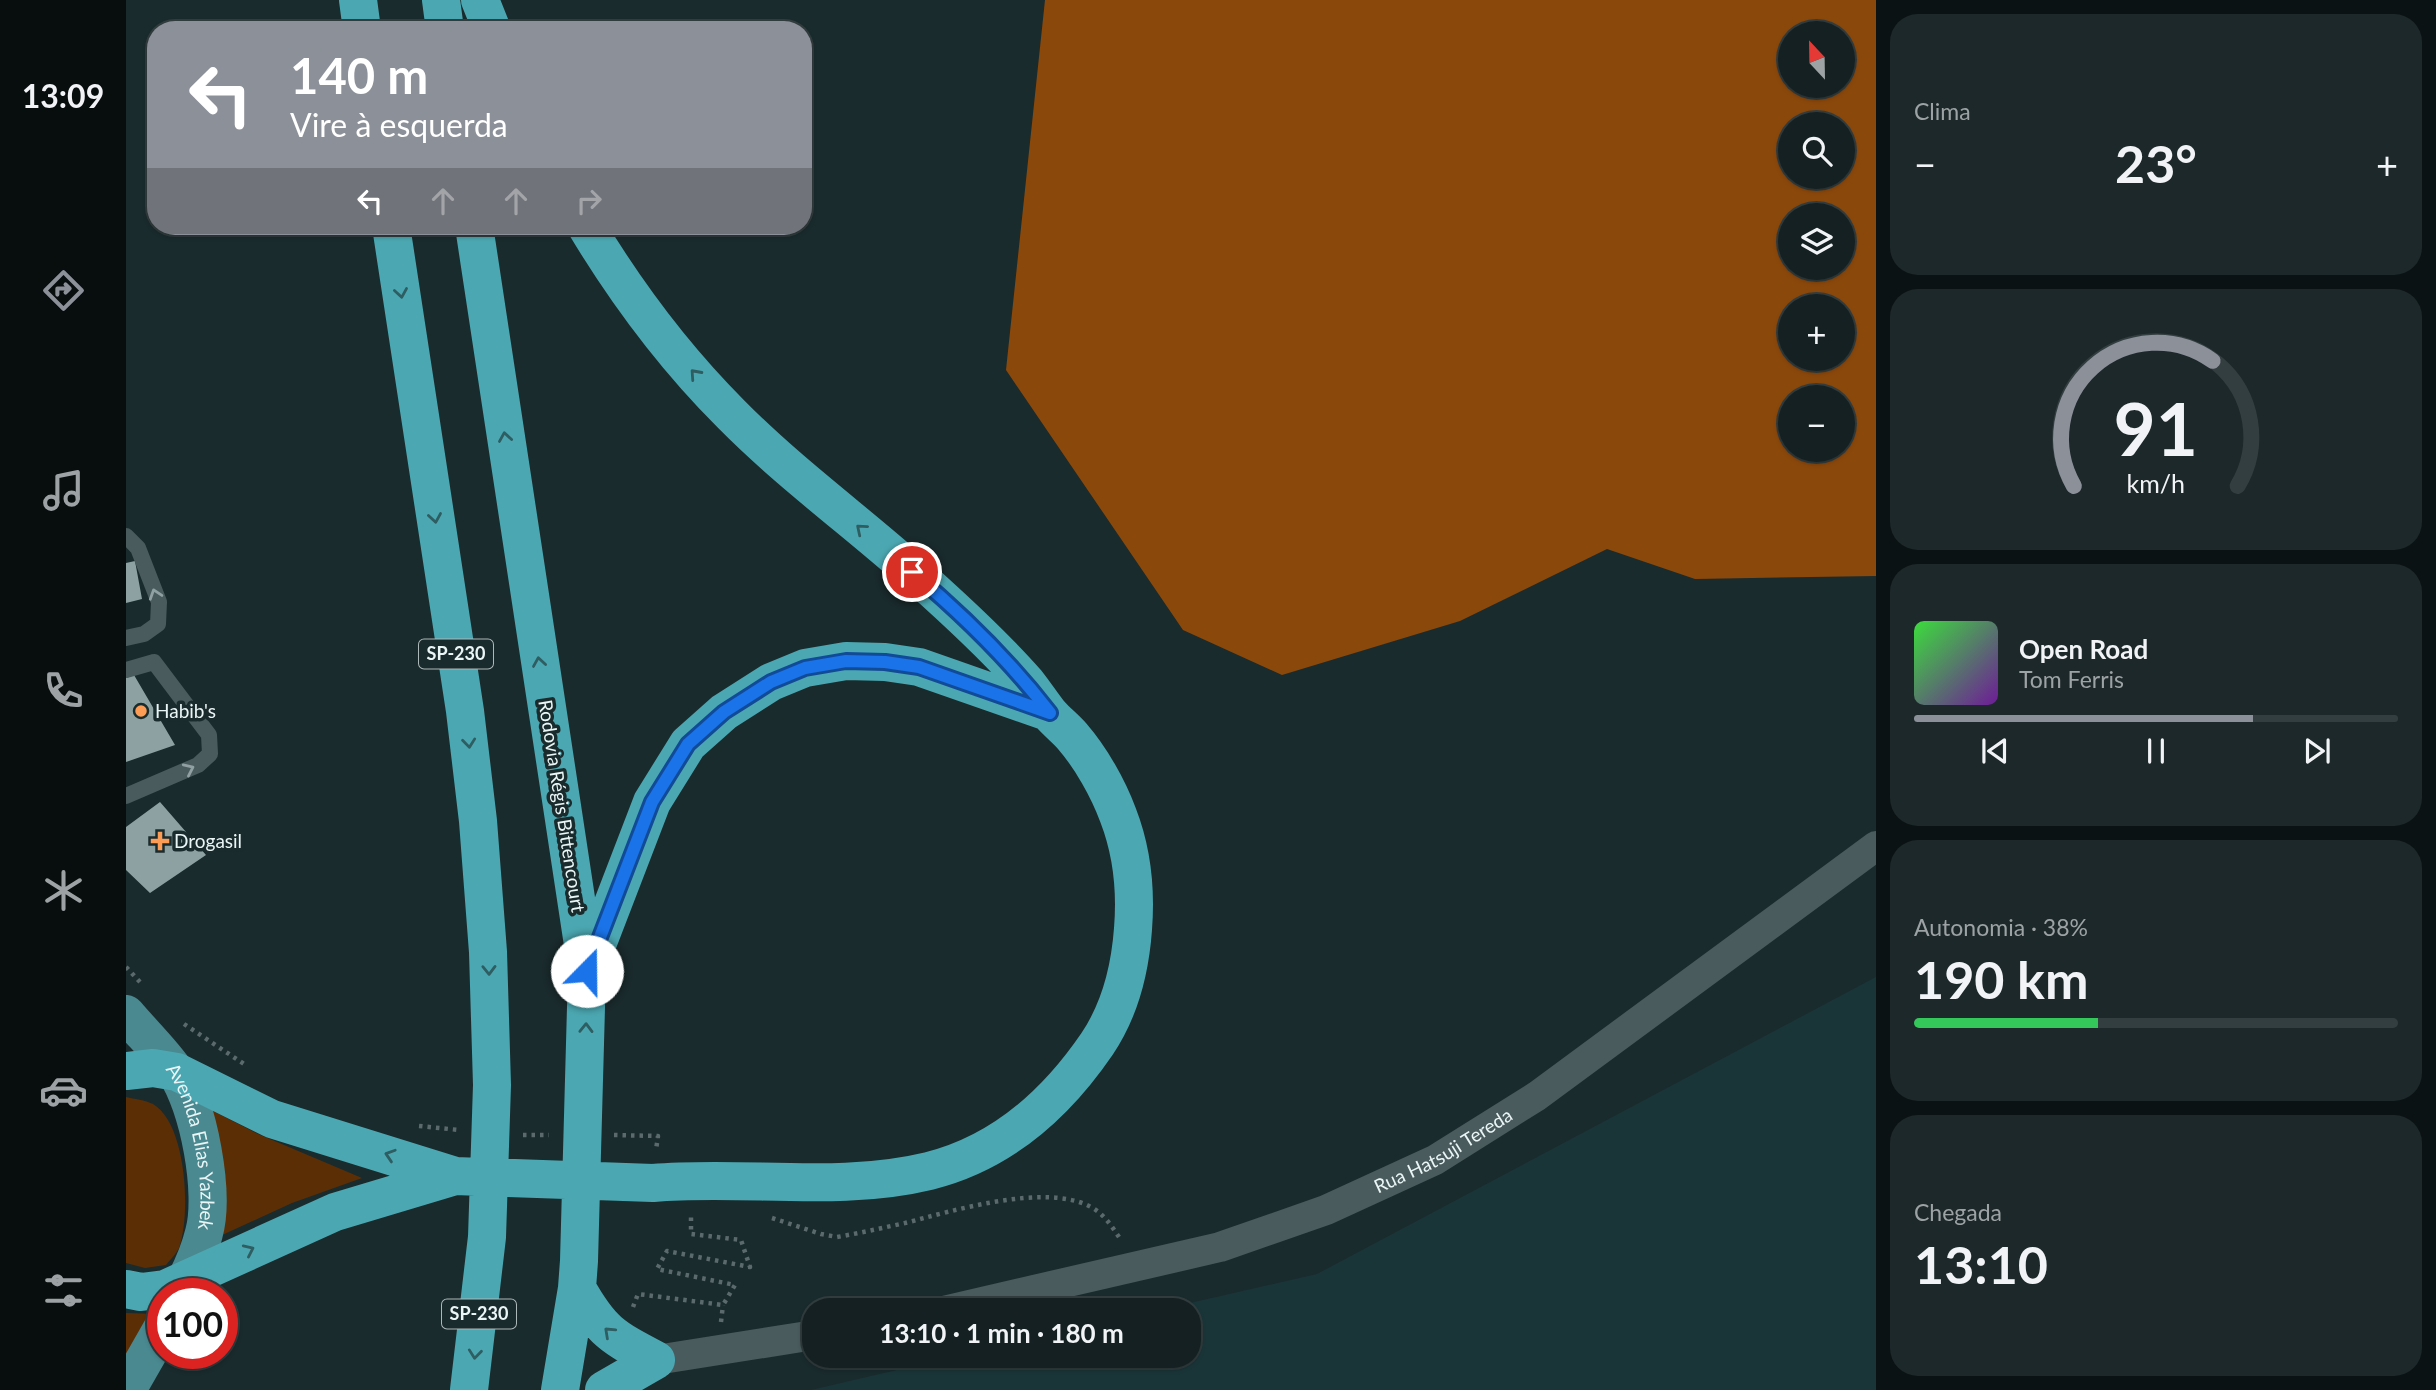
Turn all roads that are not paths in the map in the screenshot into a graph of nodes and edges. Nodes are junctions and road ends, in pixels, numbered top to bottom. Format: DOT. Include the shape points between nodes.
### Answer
graph roads {
  1 [pos="358,0"];
  2 [pos="440,0"];
  3 [pos="480,0"];
  4 [pos="361,21"];
  5 [pos="444,21"];
  6 [pos="488,21"];
  7 [pos="392,235"];
  8 [pos="475,235"];
  9 [pos="591,235"];
  10 [pos="126,536"];
  11 [pos="126,638"];
  12 [pos="126,670"];
  13 [pos="1050,713"];
  14 [pos="126,796"];
  15 [pos="1876,846"];
  16 [pos="587,971"];
  17 [pos="126,1014"];
  18 [pos="126,1071"];
  19 [pos="177,1072"];
  20 [pos="455,1176"];
  21 [pos="578,1275"];
  22 [pos="186,1278"];
  23 [pos="199,1278"];
  24 [pos="126,1289"];
  25 [pos="147,1291"];
  26 [pos="1000,1298"];
  27 [pos="802,1337"];
  28 [pos="147,1355"];
  29 [pos="656,1360"];
  30 [pos="127,1390"];
  31 [pos="469,1390"];
  32 [pos="560,1390"];
  33 [pos="604,1390"];
  1 -- 4 [label="highway"];
  2 -- 5 [label="highway"];
  3 -- 6 [label="highway"];
  7 -- 31 [label="highway, SP-230, one-way" via="466,710 488,952 492,1085 487,1237"];
  16 -- 8 [label="highway, Rodovia Régis Bittencourt, one-way"];
  13 -- 9 [label="highway, one-way" via="1027,683 933,590 730,414 676,354"];
  11 -- 10 [label="lane, one-way" via="144,634 158,624 159,602 138,548"];
  14 -- 12 [label="lane, one-way" via="198,765 210,754 209,735 155,662"];
  13 -- 16 [label="highway" via="919,667 885,662 846,661 805,668 771,682 724,712 688,744 652,802"];
  13 -- 20 [label="highway" via="1097,771 1118,815 1130,854 1134,918 1125,985 1109,1026 1066,1086 1038,1114 978,1153 933,1170 888,1179 653,1183"];
  15 -- 26 [label="street, Rua Hatsuji Tereda" via="1537,1096 1434,1160 1326,1210 1220,1247"];
  21 -- 16 [label="highway, Rodovia Régis Bittencourt, one-way"];
  17 -- 19 [label="main road, Avenida Elias Yazbek"];
  18 -- 19 [label="highway" via="153,1068"];
  20 -- 19 [label="highway, one-way" via="272,1119"];
  19 -- 22 [label="main road, Avenida Elias Yazbek" via="203,1148 208,1191 205,1232"];
  23 -- 20 [label="highway, one-way" via="335,1212"];
  29 -- 21 [label="highway, one-way" via="615,1339 593,1317"];
  21 -- 32 [label="highway, Rodovia Régis Bittencourt"];
  24 -- 25 [label="highway"];
  27 -- 29 [label="street"];
  28 -- 30 [label="main road"];
  29 -- 33 [label="highway"];
}
